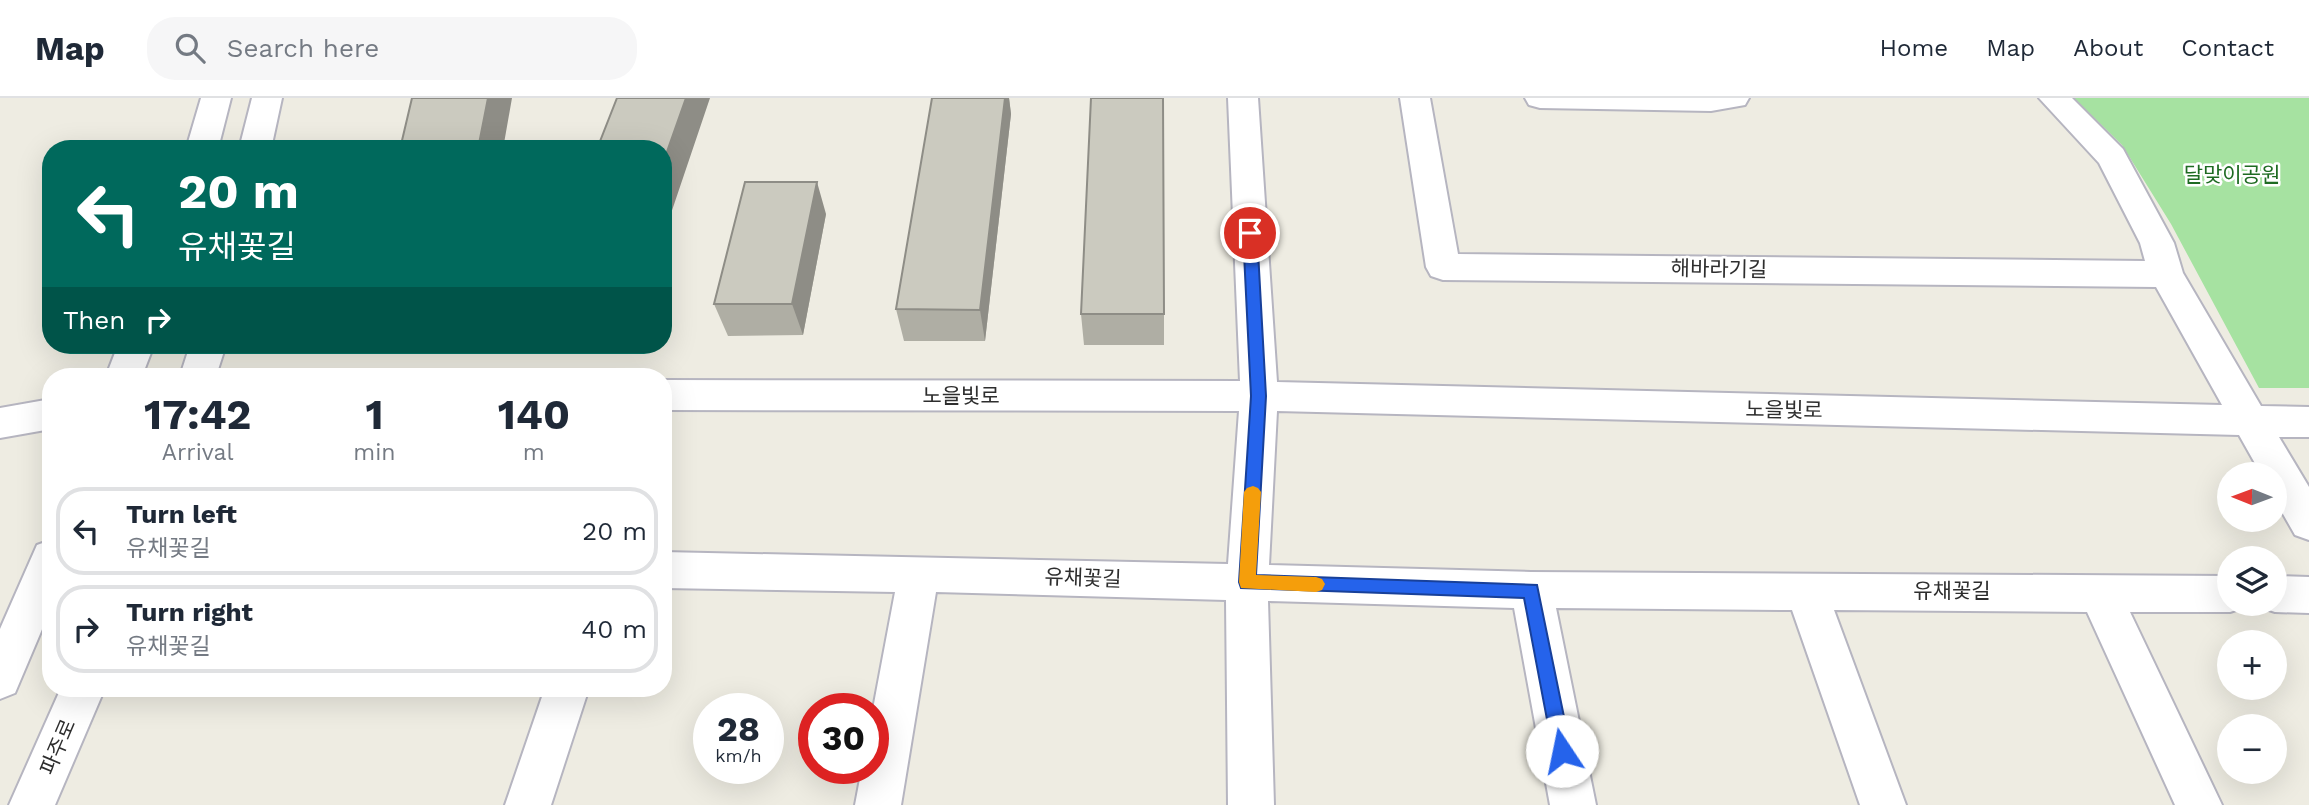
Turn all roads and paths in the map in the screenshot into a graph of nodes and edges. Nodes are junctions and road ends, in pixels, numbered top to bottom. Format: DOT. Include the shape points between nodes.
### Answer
graph roads {
  1 [pos="216,98"];
  2 [pos="267,98"];
  3 [pos="1243,98"];
  4 [pos="1415,98"];
  5 [pos="1540,98"];
  6 [pos="1734,98"];
  7 [pos="2054,98"];
  8 [pos="204,140"];
  9 [pos="257,140"];
  10 [pos="2166,274"];
  11 [pos="672,395"];
  12 [pos="1259,396"];
  13 [pos="42,416"];
  14 [pos="2249,422"];
  15 [pos="2309,422"];
  16 [pos="0,423"];
  17 [pos="0,436"];
  18 [pos="42,438"];
  19 [pos="2309,523"];
  20 [pos="672,570"];
  21 [pos="919,574"];
  22 [pos="42,579"];
  23 [pos="1247,582"];
  24 [pos="1531,590"];
  25 [pos="1805,591"];
  26 [pos="2099,592"];
  27 [pos="2217,594"];
  28 [pos="2287,594"];
  29 [pos="2309,595"];
  30 [pos="0,679"];
  31 [pos="79,697"];
  32 [pos="564,697"];
  33 [pos="57,751"];
  34 [pos="32,805"];
  35 [pos="40,805"];
  36 [pos="528,805"];
  37 [pos="878,805"];
  38 [pos="1251,805"];
  39 [pos="1573,805"];
  40 [pos="1882,805"];
  41 [pos="2199,805"];
  1 -- 8 [label="street"];
  2 -- 9 [label="street"];
  3 -- 12 [label="street"];
  4 -- 10 [label="street, 해바라기길" via="1443,267"];
  5 -- 6 [label="street"];
  7 -- 10 [label="street" via="2112,157 2157,243"];
  10 -- 14 [label="street"];
  11 -- 12 [label="street, 노을빛로"];
  12 -- 14 [label="street, 노을빛로"];
  12 -- 23 [label="street"];
  13 -- 16 [label="street"];
  14 -- 15 [label="street, 노을빛로"];
  14 -- 19 [label="street"];
  17 -- 18 [label="street"];
  20 -- 21 [label="street, 유채꽃길"];
  21 -- 23 [label="street, 유채꽃길"];
  21 -- 37 [label="street"];
  22 -- 30 [label="street"];
  23 -- 24 [label="street, 유채꽃길"];
  23 -- 38 [label="street"];
  24 -- 25 [label="street, 유채꽃길"];
  24 -- 39 [label="street"];
  25 -- 26 [label="street, 유채꽃길"];
  25 -- 40 [label="street"];
  26 -- 27 [label="street, 유채꽃길"];
  26 -- 41 [label="street"];
  28 -- 29 [label="street"];
  31 -- 33 [label="street, 파주로"];
  32 -- 36 [label="street"];
  33 -- 34 [label="street, 파주로"];
  33 -- 35 [label="street"];
}
